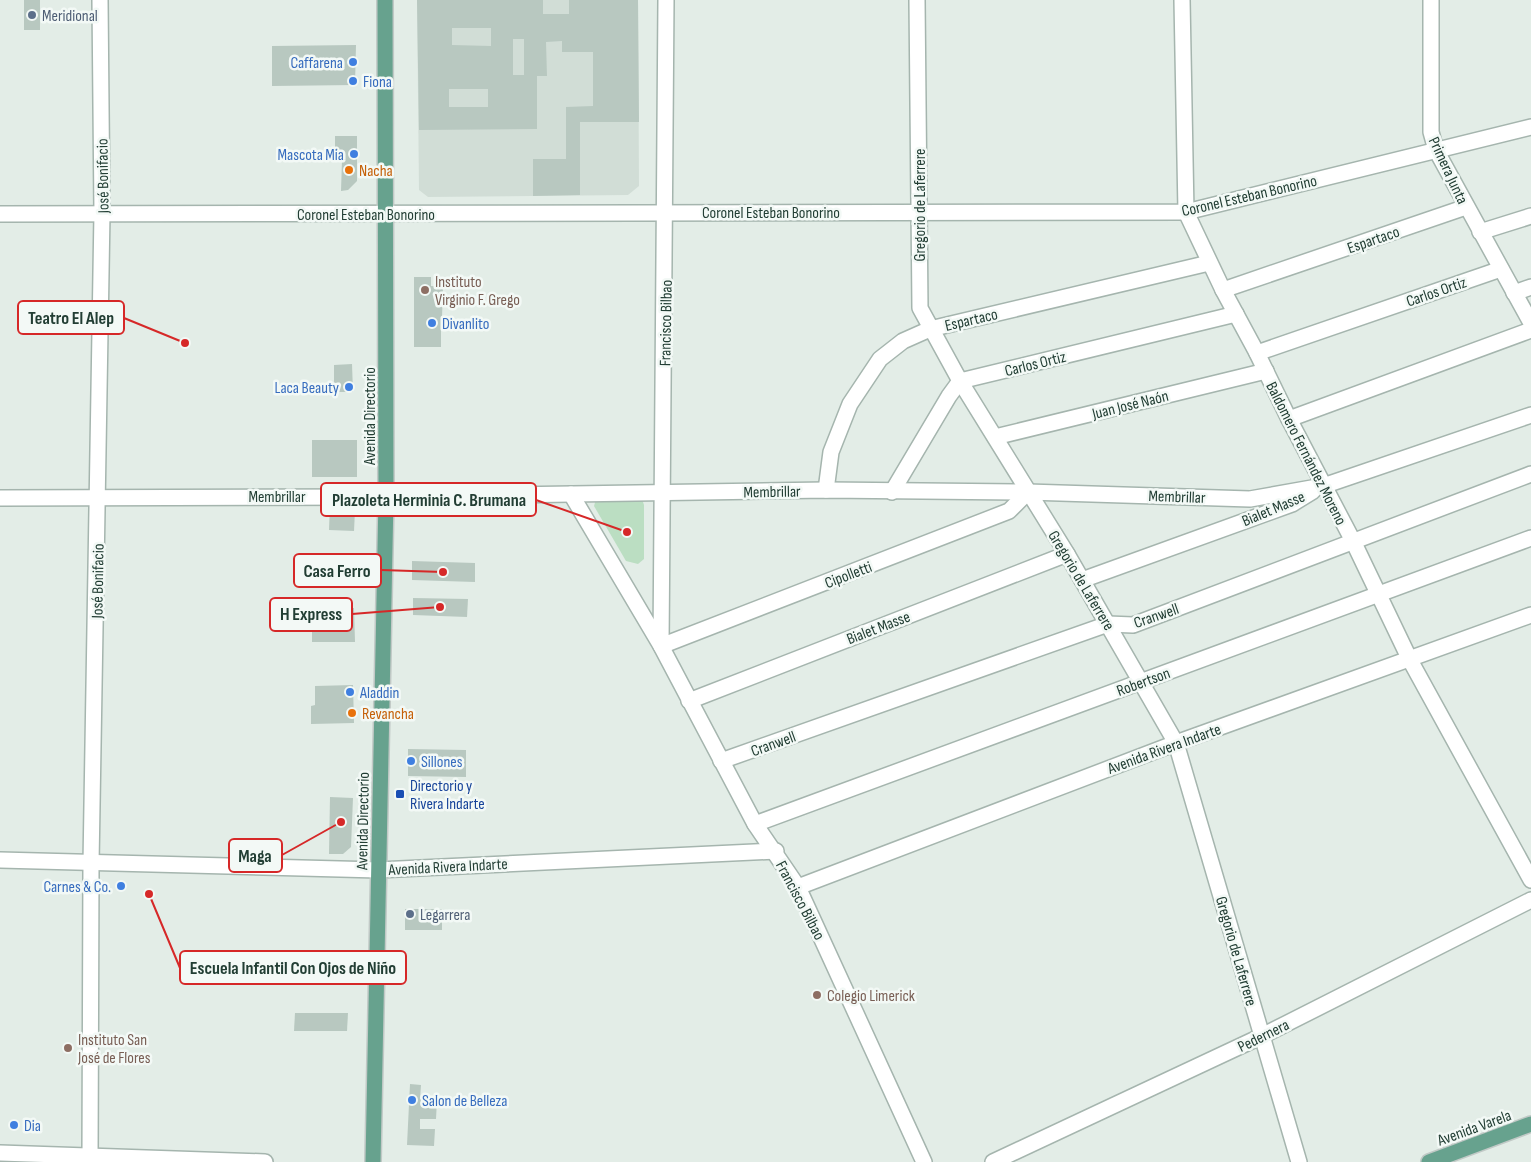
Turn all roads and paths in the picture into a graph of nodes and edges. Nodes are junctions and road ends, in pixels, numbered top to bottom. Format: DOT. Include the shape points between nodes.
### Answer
graph roads {
  1 [pos="100,0"];
  2 [pos="385,0"];
  3 [pos="666,0"];
  4 [pos="917,0"];
  5 [pos="1182,0"];
  6 [pos="1431,0"];
  7 [pos="1531,127"];
  8 [pos="1436,150"];
  9 [pos="1466,207"];
  10 [pos="666,212"];
  11 [pos="920,212"];
  12 [pos="1186,212"];
  13 [pos="102,213"];
  14 [pos="0,214"];
  15 [pos="386,214"];
  16 [pos="1531,216"];
  17 [pos="1480,232"];
  18 [pos="1209,263"];
  19 [pos="1500,269"];
  20 [pos="1531,287"];
  21 [pos="1223,290"];
  22 [pos="1514,293"];
  23 [pos="1236,314"];
  24 [pos="1531,323"];
  25 [pos="930,329"];
  26 [pos="1531,330"];
  27 [pos="1257,353"];
  28 [pos="1266,372"];
  29 [pos="960,381"];
  30 [pos="1531,415"];
  31 [pos="1288,419"];
  32 [pos="995,437"];
  33 [pos="1531,474"];
  34 [pos="1323,486"];
  35 [pos="826,490"];
  36 [pos="662,492"];
  37 [pos="892,492"];
  38 [pos="1028,492"];
  39 [pos="571,494"];
  40 [pos="99,496"];
  41 [pos="386,496"];
  42 [pos="0,498"];
  43 [pos="1531,538"];
  44 [pos="1353,541"];
  45 [pos="1067,554"];
  46 [pos="1082,580"];
  47 [pos="1378,596"];
  48 [pos="1531,615"];
  49 [pos="1108,624"];
  50 [pos="661,646"];
  51 [pos="1410,660"];
  52 [pos="1142,681"];
  53 [pos="689,701"];
  54 [pos="1176,743"];
  55 [pos="721,761"];
  56 [pos="755,824"];
  57 [pos="776,851"];
  58 [pos="0,860"];
  59 [pos="91,864"];
  60 [pos="378,870"];
  61 [pos="1531,880"];
  62 [pos="798,887"];
  63 [pos="1531,900"];
  64 [pos="1262,1036"];
  65 [pos="1531,1124"];
  66 [pos="0,1153"];
  67 [pos="90,1159"];
  68 [pos="265,1162"];
  69 [pos="373,1162"];
  70 [pos="924,1162"];
  71 [pos="993,1162"];
  72 [pos="1299,1162"];
  73 [pos="1429,1162"];
  1 -- 13 [label="street, José Bonifacio"];
  2 -- 15 [label="main road, Avenida Directorio"];
  3 -- 10 [label="street, Francisco Bilbao"];
  4 -- 11 [label="street, Gregorio de Laferrere"];
  5 -- 12 [label="street, Baldomero Fernández Moreno"];
  6 -- 8 [label="street, Primera Junta" via="1431,132"];
  7 -- 8 [label="street, Coronel Esteban Bonorino"];
  8 -- 9 [label="street, Primera Junta"];
  8 -- 12 [label="street, Coronel Esteban Bonorino"];
  9 -- 17 [label="street, Primera Junta"];
  9 -- 21 [label="street, Espartaco"];
  10 -- 11 [label="street, Coronel Esteban Bonorino"];
  10 -- 15 [label="street, Coronel Esteban Bonorino"];
  10 -- 36 [label="street, Francisco Bilbao"];
  11 -- 12 [label="street, Coronel Esteban Bonorino"];
  11 -- 25 [label="street, Gregorio de Laferrere" via="920,308"];
  12 -- 18 [label="street, Baldomero Fernández Moreno"];
  13 -- 14 [label="street, Coronel Esteban Bonorino"];
  13 -- 15 [label="street, Coronel Esteban Bonorino"];
  13 -- 40 [label="street, José Bonifacio"];
  15 -- 41 [label="main road, Avenida Directorio"];
  16 -- 17 [label="street"];
  17 -- 19 [label="street, Primera Junta"];
  18 -- 21 [label="street, Baldomero Fernández Moreno"];
  18 -- 25 [label="street, Espartaco"];
  19 -- 22 [label="street, Primera Junta"];
  19 -- 27 [label="street, Carlos Ortiz"];
  20 -- 22 [label="street"];
  21 -- 23 [label="street, Baldomero Fernández Moreno"];
  22 -- 24 [label="street, Primera Junta"];
  23 -- 27 [label="street, Baldomero Fernández Moreno"];
  23 -- 29 [label="street, Carlos Ortiz"];
  25 -- 29 [label="street, Gregorio de Laferrere"];
  25 -- 35 [label="street, Espartaco" via="903,341 880,360 850,404 831,452"];
  26 -- 31 [label="street"];
  27 -- 28 [label="street, Baldomero Fernández Moreno"];
  28 -- 31 [label="street, Baldomero Fernández Moreno"];
  28 -- 32 [label="street, Juan José Naón"];
  29 -- 32 [label="street, Gregorio de Laferrere"];
  29 -- 37 [label="street"];
  30 -- 34 [label="street, Membrillar"];
  31 -- 34 [label="street, Baldomero Fernández Moreno"];
  32 -- 38 [label="street, Gregorio de Laferrere"];
  33 -- 44 [label="street, Cranwell"];
  34 -- 38 [label="street, Membrillar" via="1250,498"];
  34 -- 44 [label="street, Baldomero Fernández Moreno"];
  34 -- 46 [label="street, Bialet Masse" via="1292,504"];
  35 -- 36 [label="street, Membrillar"];
  35 -- 37 [label="street, Membrillar"];
  36 -- 39 [label="street, Membrillar"];
  36 -- 50 [label="street, Francisco Bilbao"];
  37 -- 38 [label="street, Membrillar"];
  38 -- 45 [label="street, Gregorio de Laferrere"];
  38 -- 50 [label="street, Cipolletti" via="1009,511"];
  39 -- 41 [label="street, Membrillar"];
  39 -- 50 [label="street, Francisco Bilbao"];
  40 -- 41 [label="street, Membrillar"];
  40 -- 42 [label="street, Membrillar"];
  40 -- 59 [label="street, José Bonifacio"];
  41 -- 60 [label="main road, Avenida Directorio"];
  43 -- 47 [label="street, Robertson"];
  44 -- 47 [label="street, Baldomero Fernández Moreno"];
  44 -- 49 [label="street, Cranwell" via="1133,624"];
  45 -- 46 [label="street, Gregorio de Laferrere"];
  45 -- 53 [label="street, Bialet Masse"];
  46 -- 49 [label="street, Gregorio de Laferrere"];
  47 -- 51 [label="street, Baldomero Fernández Moreno"];
  47 -- 52 [label="street, Robertson"];
  48 -- 51 [label="street, Avenida Rivera Indarte"];
  49 -- 52 [label="street, Gregorio de Laferrere"];
  49 -- 55 [label="street, Cranwell"];
  50 -- 53 [label="street, Francisco Bilbao"];
  51 -- 54 [label="street, Avenida Rivera Indarte"];
  51 -- 61 [label="street, Baldomero Fernández Moreno"];
  52 -- 54 [label="street, Gregorio de Laferrere"];
  52 -- 56 [label="street, Robertson"];
  53 -- 55 [label="street, Francisco Bilbao"];
  54 -- 62 [label="street, Avenida Rivera Indarte"];
  54 -- 64 [label="street, Gregorio de Laferrere"];
  55 -- 56 [label="street, Francisco Bilbao"];
  56 -- 57 [label="street, Francisco Bilbao"];
  57 -- 60 [label="street, Avenida Rivera Indarte"];
  57 -- 62 [label="street, Francisco Bilbao"];
  58 -- 59 [label="street, Avenida Rivera Indarte"];
  59 -- 60 [label="street, Avenida Rivera Indarte"];
  59 -- 67 [label="street, José Bonifacio"];
  60 -- 69 [label="main road, Avenida Directorio"];
  62 -- 70 [label="street, Francisco Bilbao"];
  63 -- 64 [label="street, Pedernera"];
  64 -- 71 [label="street, Pedernera"];
  64 -- 72 [label="street, Gregorio de Laferrere"];
  65 -- 73 [label="main road, Avenida Varela"];
  66 -- 67 [label="street"];
  67 -- 68 [label="street"];
}
